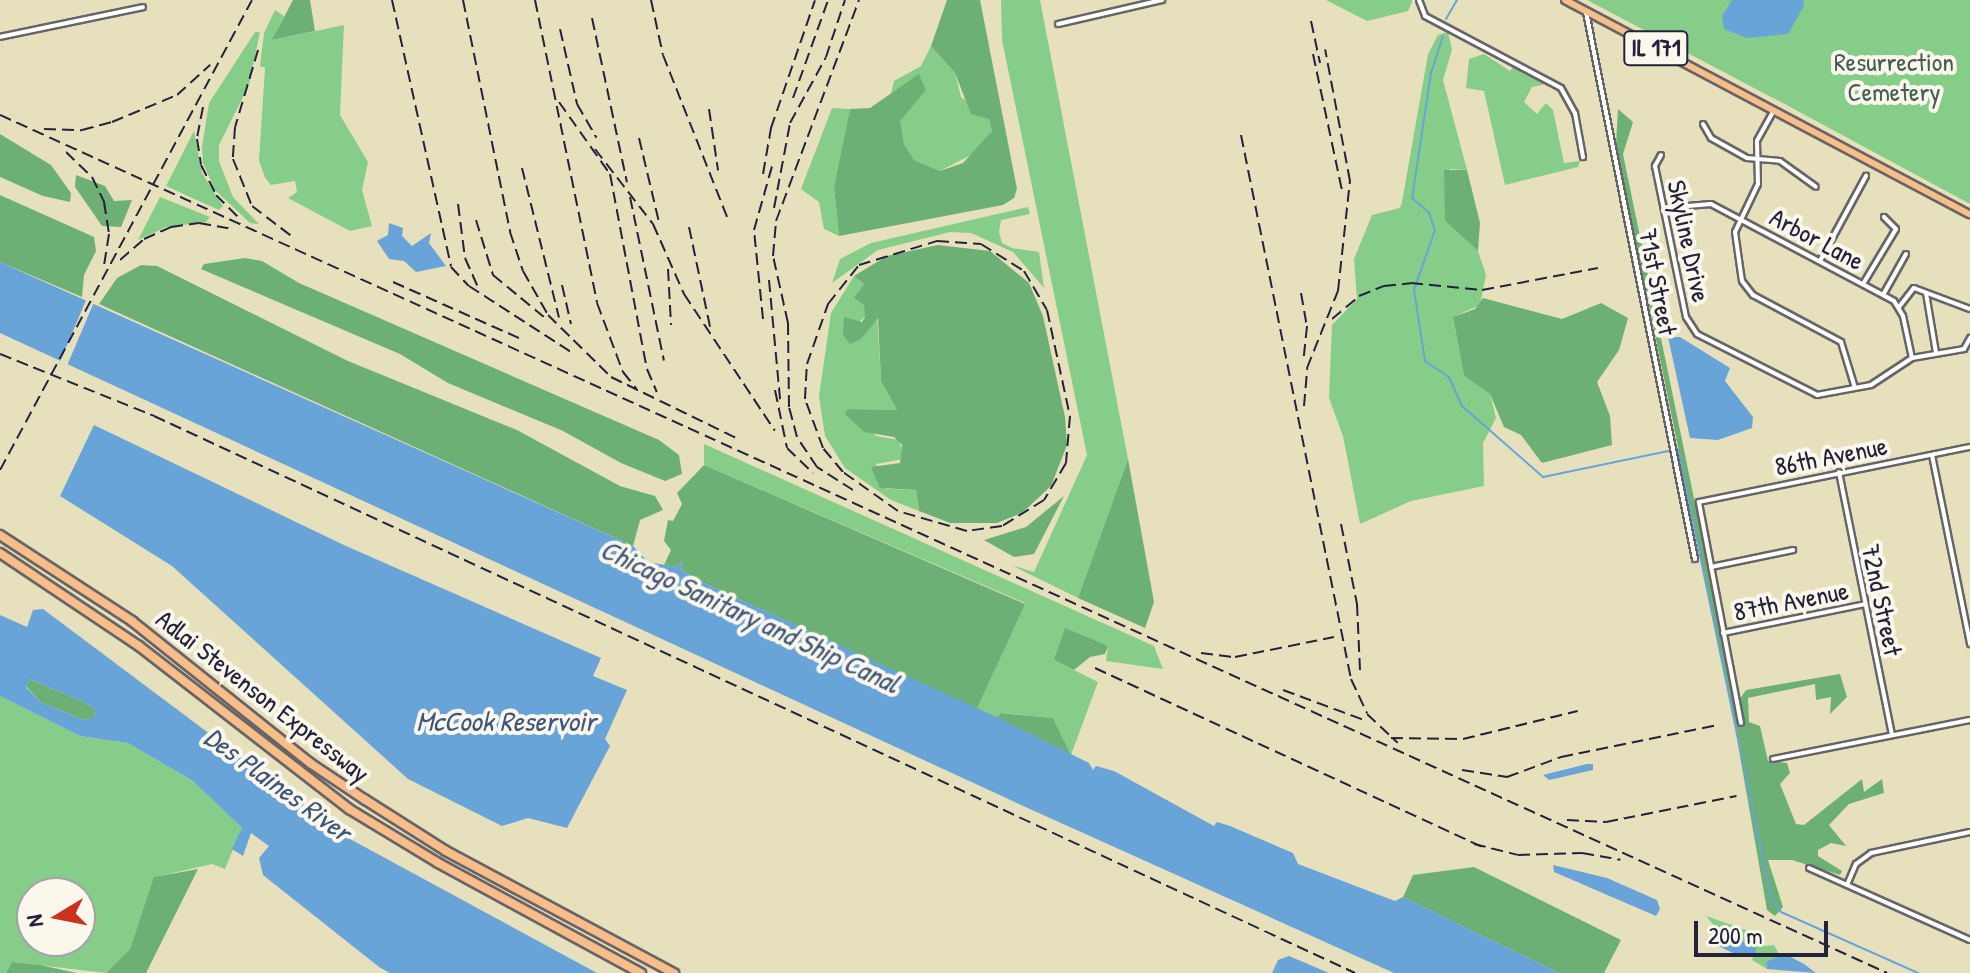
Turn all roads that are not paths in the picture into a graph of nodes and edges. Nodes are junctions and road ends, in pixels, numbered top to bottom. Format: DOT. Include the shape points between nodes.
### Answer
graph roads {
  1 [pos="1162,0"];
  2 [pos="1419,0"];
  3 [pos="1565,0"];
  4 [pos="143,7"];
  5 [pos="1586,12"];
  6 [pos="1058,24"];
  7 [pos="0,37"];
  8 [pos="1774,110"];
  9 [pos="1703,124"];
  10 [pos="1661,155"];
  11 [pos="1583,157"];
  12 [pos="1756,159"];
  13 [pos="1866,176"];
  14 [pos="1816,187"];
  15 [pos="1664,208"];
  16 [pos="1970,214"];
  17 [pos="1884,217"];
  18 [pos="1741,219"];
  19 [pos="1906,254"];
  20 [pos="1820,261"];
  21 [pos="1863,284"];
  22 [pos="1926,293"];
  23 [pos="1883,295"];
  24 [pos="1899,307"];
  25 [pos="1970,309"];
  26 [pos="1970,338"];
  27 [pos="1967,350"];
  28 [pos="1936,353"];
  29 [pos="1912,358"];
  30 [pos="1855,388"];
  31 [pos="1970,447"];
  32 [pos="1932,455"];
  33 [pos="1839,472"];
  34 [pos="0,535"];
  35 [pos="1793,550"];
  36 [pos="0,553"];
  37 [pos="1695,559"];
  38 [pos="1711,567"];
  39 [pos="1865,604"];
  40 [pos="1723,633"];
  41 [pos="1970,644"];
  42 [pos="1970,720"];
  43 [pos="1741,723"];
  44 [pos="1892,735"];
  45 [pos="1773,759"];
  46 [pos="1970,832"];
  47 [pos="1809,868"];
  48 [pos="1847,885"];
  49 [pos="1970,940"];
  50 [pos="641,973"];
  51 [pos="674,973"];
  1 -- 6 [label="street"];
  2 -- 11 [label="street" via="1425,16 1561,88 1575,113"];
  3 -- 5 [label="main road, IL 171"];
  4 -- 7 [label="street"];
  5 -- 8 [label="main road, IL 171"];
  5 -- 37 [label="street, 71st Street"];
  8 -- 12 [label="street" via="1757,141"];
  8 -- 16 [label="main road, IL 171"];
  9 -- 12 [label="street" via="1711,138"];
  10 -- 15 [label="street, Skyline Drive" via="1655,166"];
  12 -- 14 [label="street" via="1780,161"];
  12 -- 18 [label="street" via="1758,184"];
  13 -- 20 [label="street"];
  15 -- 18 [label="street, Arbor Lane" via="1704,201"];
  15 -- 30 [label="street, Skyline Drive" via="1686,317 1694,332 1807,393"];
  17 -- 21 [label="street" via="1896,229"];
  18 -- 20 [label="street, Arbor Lane"];
  18 -- 30 [label="street" via="1734,243 1743,285 1841,342"];
  19 -- 23 [label="street"];
  20 -- 21 [label="street, Arbor Lane"];
  21 -- 23 [label="street, Arbor Lane"];
  22 -- 24 [label="street" via="1914,288"];
  22 -- 25 [label="street"];
  22 -- 28 [label="street"];
  23 -- 24 [label="street, Arbor Lane"];
  24 -- 29 [label="street"];
  26 -- 27 [label="street"];
  27 -- 28 [label="street"];
  28 -- 29 [label="street"];
  29 -- 30 [label="street, Skyline Drive" via="1880,382"];
  31 -- 32 [label="street, 86th Avenue"];
  32 -- 33 [label="street, 86th Avenue"];
  32 -- 41 [label="street"];
  33 -- 38 [label="street, 86th Avenue" via="1699,502"];
  33 -- 39 [label="street, 72nd Street"];
  34 -- 51 [label="highway, Adlai Stevenson Expressway" via="132,621 310,763 364,799 446,851"];
  35 -- 38 [label="street"];
  36 -- 50 [label="highway, Adlai Stevenson Expressway" via="139,646 349,809"];
  38 -- 40 [label="street"];
  39 -- 40 [label="street, 87th Avenue"];
  39 -- 44 [label="street, 72nd Street"];
  40 -- 43 [label="street"];
  42 -- 44 [label="street"];
  44 -- 45 [label="street"];
  46 -- 48 [label="street" via="1871,853 1856,864"];
  47 -- 48 [label="street"];
  48 -- 49 [label="street"];
}
